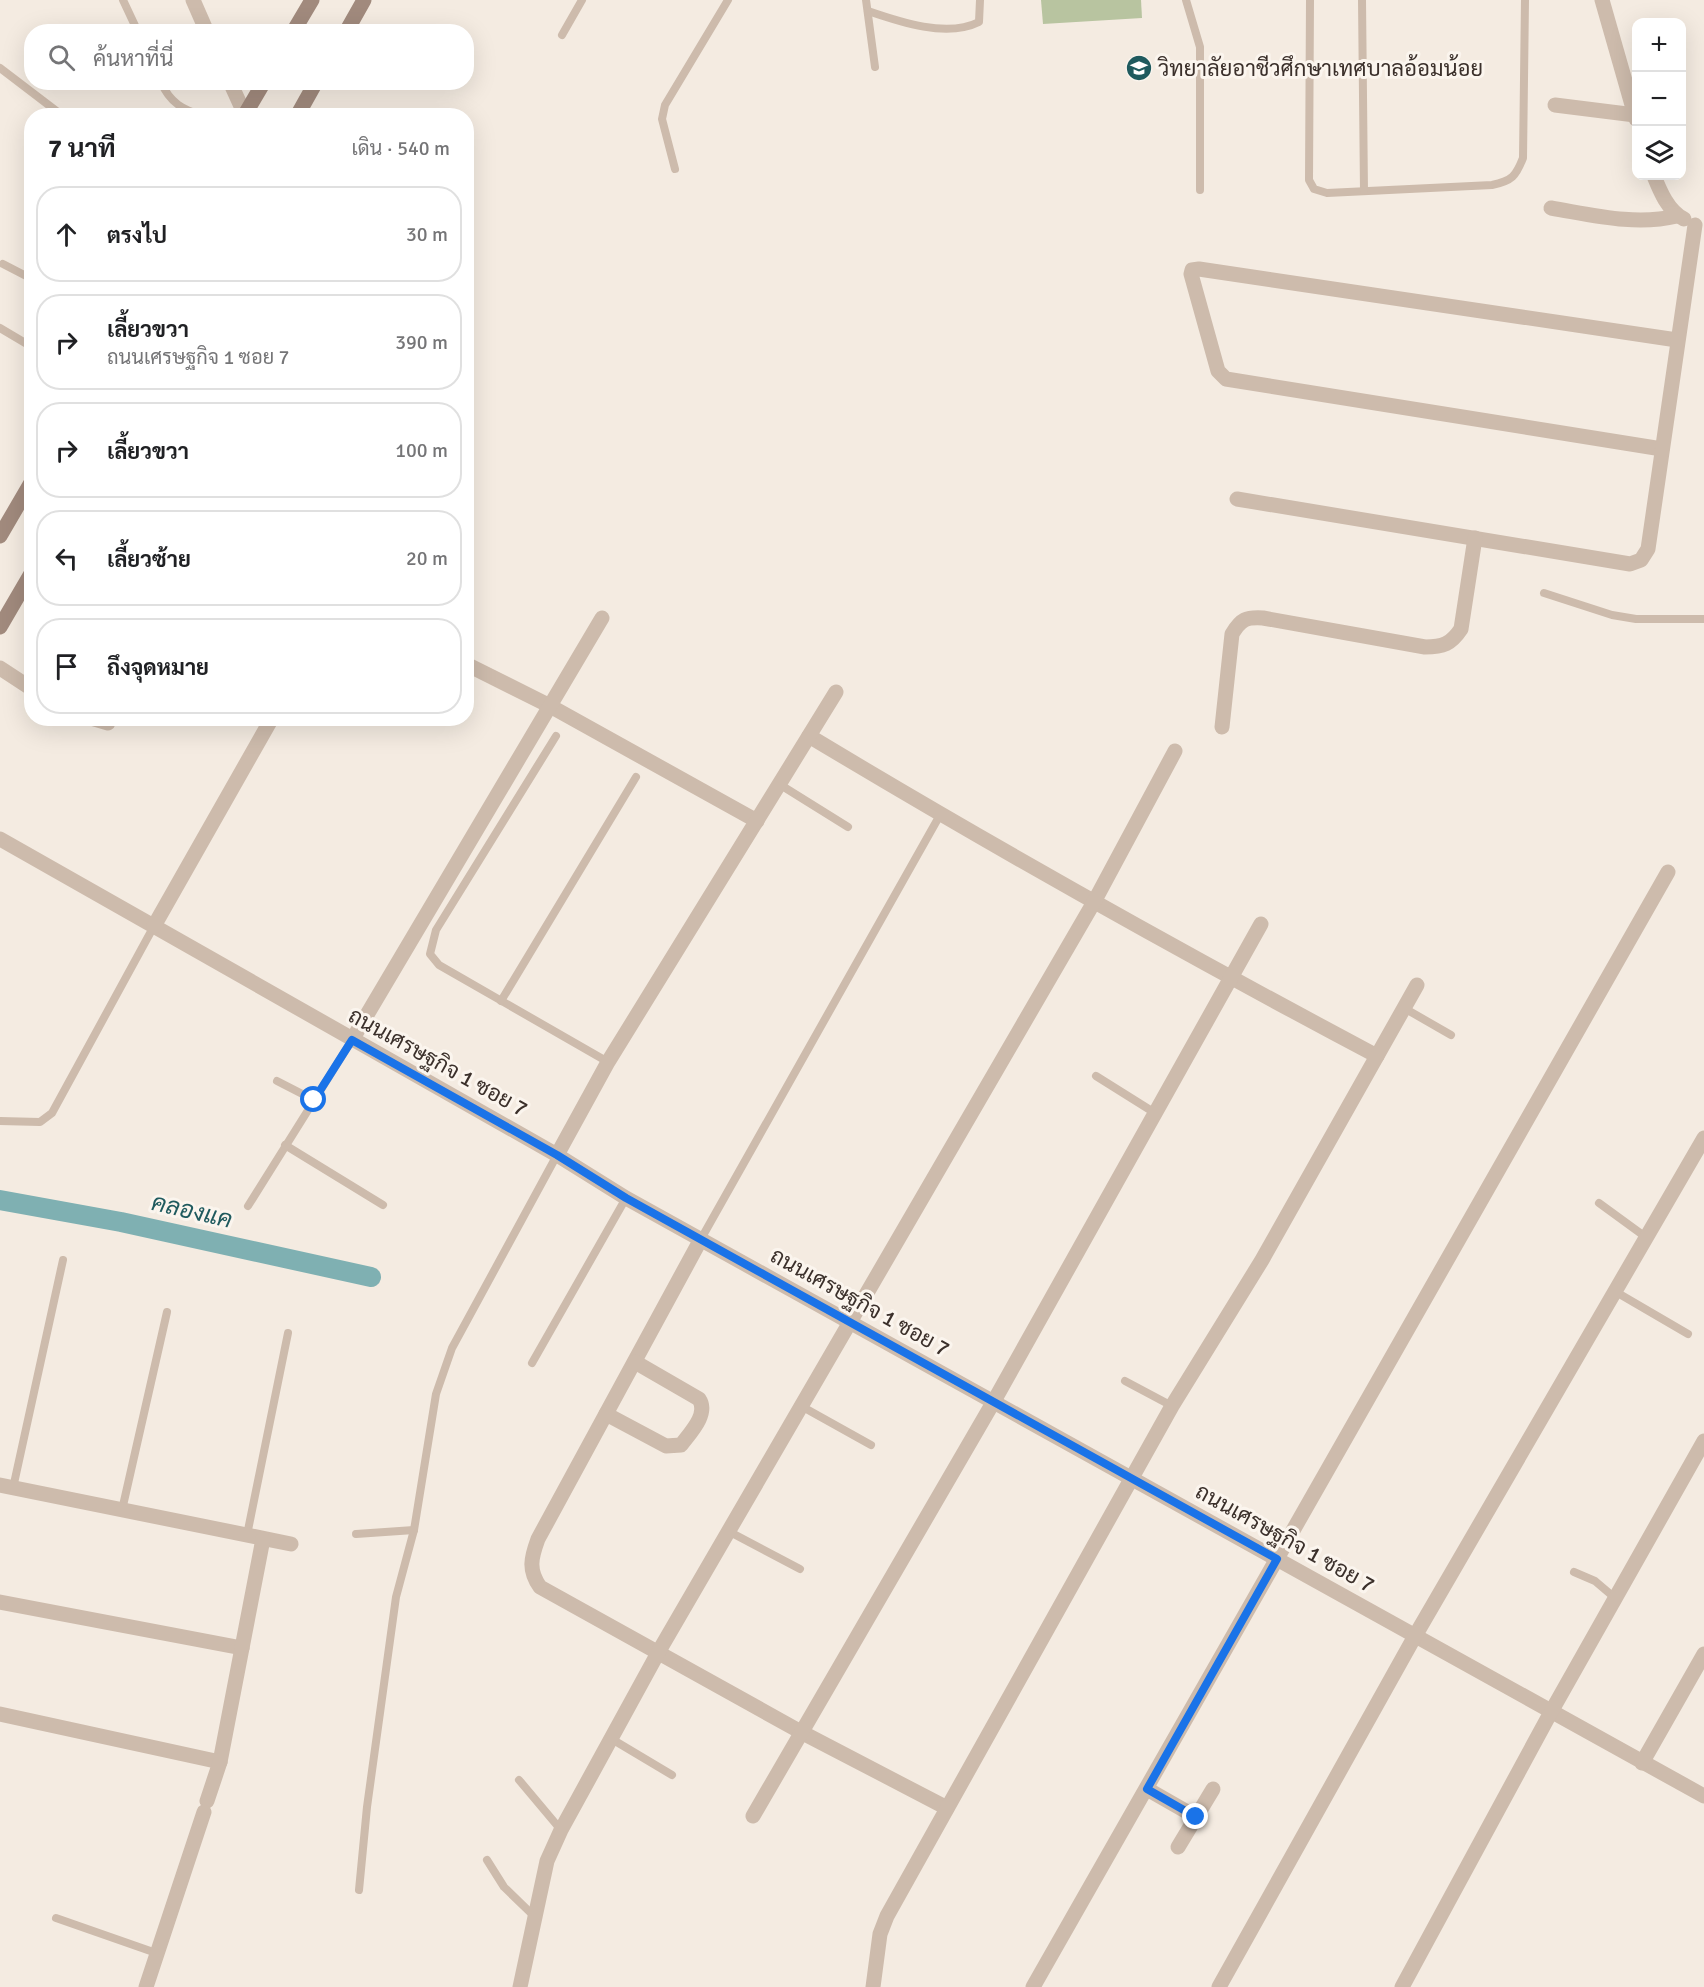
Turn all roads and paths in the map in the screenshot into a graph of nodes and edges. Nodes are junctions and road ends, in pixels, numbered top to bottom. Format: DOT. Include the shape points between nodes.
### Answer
graph roads {
  1 [pos="123,0"];
  2 [pos="193,0"];
  3 [pos="312,0"];
  4 [pos="364,0"];
  5 [pos="582,0"];
  6 [pos="728,0"];
  7 [pos="866,0"];
  8 [pos="981,0"];
  9 [pos="1186,0"];
  10 [pos="1310,0"];
  11 [pos="1362,0"];
  12 [pos="1525,0"];
  13 [pos="1602,0"];
  14 [pos="868,11"];
  15 [pos="134,24"];
  16 [pos="204,24"];
  17 [pos="298,24"];
  18 [pos="350,24"];
  19 [pos="562,35"];
  20 [pos="874,67"];
  21 [pos="0,68"];
  22 [pos="24,86"];
  23 [pos="29,90"];
  24 [pos="166,90"];
  25 [pos="233,90"];
  26 [pos="259,90"];
  27 [pos="312,90"];
  28 [pos="1632,103"];
  29 [pos="1555,105"];
  30 [pos="52,108"];
  31 [pos="181,108"];
  32 [pos="241,108"];
  33 [pos="248,108"];
  34 [pos="301,108"];
  35 [pos="1632,116"];
  36 [pos="675,170"];
  37 [pos="1656,180"];
  38 [pos="1200,190"];
  39 [pos="1364,191"];
  40 [pos="1551,208"];
  41 [pos="1677,216"];
  42 [pos="1700,226"];
  43 [pos="3,264"];
  44 [pos="24,275"];
  45 [pos="0,328"];
  46 [pos="1677,339"];
  47 [pos="24,342"];
  48 [pos="1662,449"];
  49 [pos="24,495"];
  50 [pos="1237,499"];
  51 [pos="0,536"];
  52 [pos="1475,538"];
  53 [pos="24,586"];
  54 [pos="1544,593"];
  55 [pos="602,618"];
  56 [pos="1704,619"];
  57 [pos="0,627"];
  58 [pos="0,668"];
  59 [pos="474,668"];
  60 [pos="24,684"];
  61 [pos="836,692"];
  62 [pos="550,706"];
  63 [pos="267,726"];
  64 [pos="1222,727"];
  65 [pos="556,736"];
  66 [pos="809,736"];
  67 [pos="1175,751"];
  68 [pos="636,777"];
  69 [pos="779,784"];
  70 [pos="940,815"];
  71 [pos="757,821"];
  72 [pos="848,827"];
  73 [pos="0,839"];
  74 [pos="1668,872"];
  75 [pos="1094,902"];
  76 [pos="1261,924"];
  77 [pos="154,926"];
  78 [pos="1231,978"];
  79 [pos="1417,986"];
  80 [pos="501,1001"];
  81 [pos="1404,1008"];
  82 [pos="1451,1035"];
  83 [pos="352,1040"];
  84 [pos="1377,1056"];
  85 [pos="609,1062"];
  86 [pos="1095,1076"];
  87 [pos="277,1081"];
  88 [pos="314,1100"];
  89 [pos="1155,1113"];
  90 [pos="0,1121"];
  91 [pos="1704,1138"];
  92 [pos="285,1145"];
  93 [pos="557,1155"];
  94 [pos="626,1198"];
  95 [pos="1599,1203"];
  96 [pos="248,1206"];
  97 [pos="382,1206"];
  98 [pos="1647,1238"];
  99 [pos="701,1239"];
  100 [pos="63,1260"];
  101 [pos="1616,1292"];
  102 [pos="167,1312"];
  103 [pos="850,1322"];
  104 [pos="288,1333"];
  105 [pos="1688,1334"];
  106 [pos="635,1362"];
  107 [pos="532,1363"];
  108 [pos="1125,1381"];
  109 [pos="994,1401"];
  110 [pos="801,1406"];
  111 [pos="1173,1406"];
  112 [pos="606,1414"];
  113 [pos="1704,1441"];
  114 [pos="871,1445"];
  115 [pos="1132,1480"];
  116 [pos="7,1486"];
  117 [pos="122,1510"];
  118 [pos="414,1530"];
  119 [pos="729,1531"];
  120 [pos="356,1534"];
  121 [pos="247,1535"];
  122 [pos="263,1539"];
  123 [pos="291,1544"];
  124 [pos="1277,1559"];
  125 [pos="800,1569"];
  126 [pos="1574,1572"];
  127 [pos="1615,1598"];
  128 [pos="1,1605"];
  129 [pos="1415,1636"];
  130 [pos="242,1648"];
  131 [pos="658,1651"];
  132 [pos="1704,1654"];
  133 [pos="1551,1712"];
  134 [pos="0,1714"];
  135 [pos="801,1732"];
  136 [pos="610,1738"];
  137 [pos="219,1762"];
  138 [pos="1642,1762"];
  139 [pos="672,1775"];
  140 [pos="519,1780"];
  141 [pos="1147,1789"];
  142 [pos="1214,1790"];
  143 [pos="1704,1796"];
  144 [pos="947,1808"];
  145 [pos="753,1816"];
  146 [pos="1196,1817"];
  147 [pos="561,1830"];
  148 [pos="1178,1847"];
  149 [pos="487,1860"];
  150 [pos="359,1890"];
  151 [pos="535,1917"];
  152 [pos="57,1918"];
  153 [pos="159,1953"];
  154 [pos="146,1987"];
  155 [pos="520,1987"];
  156 [pos="873,1987"];
  157 [pos="1033,1987"];
  158 [pos="1219,1987"];
  159 [pos="1402,1987"];
  1 -- 15 [label="lane"];
  2 -- 16 [label="street"];
  3 -- 17 [label="main road"];
  4 -- 18 [label="main road"];
  5 -- 19 [label="lane"];
  6 -- 36 [label="lane" via="665,105 663,127"];
  7 -- 14 [label="lane"];
  8 -- 14 [label="lane" via="979,22 966,28 922,26"];
  9 -- 38 [label="lane" via="1200,47"];
  10 -- 39 [label="lane" via="1309,180 1314,189 1327,193"];
  11 -- 39 [label="lane"];
  12 -- 39 [label="lane" via="1523,158 1516,176 1492,185"];
  13 -- 28 [label="street"];
  14 -- 20 [label="lane"];
  21 -- 22 [label="lane"];
  23 -- 30 [label="lane"];
  24 -- 31 [label="lane"];
  25 -- 32 [label="street"];
  26 -- 33 [label="main road"];
  27 -- 34 [label="main road"];
  29 -- 35 [label="street"];
  37 -- 41 [label="street"];
  40 -- 41 [label="street" via="1635,221"];
  41 -- 42 [label="street"];
  42 -- 46 [label="street"];
  43 -- 44 [label="lane"];
  45 -- 47 [label="lane"];
  46 -- 48 [label="street"];
  46 -- 48 [label="street" via="1199,269 1191,274 1218,371 1226,379"];
  48 -- 52 [label="street" via="1648,549 1641,560 1630,564"];
  49 -- 51 [label="main road"];
  50 -- 52 [label="street"];
  52 -- 64 [label="street" via="1461,629 1453,642 1439,647 1263,618 1247,617 1239,622 1233,634"];
  53 -- 57 [label="main road"];
  54 -- 56 [label="lane" via="1636,619"];
  55 -- 62 [label="street"];
  58 -- 60 [label="street"];
  59 -- 62 [label="street"];
  61 -- 66 [label="street"];
  62 -- 71 [label="street"];
  62 -- 83 [label="street"];
  63 -- 77 [label="street"];
  65 -- 80 [label="lane" via="431,943 430,954 439,965"];
  66 -- 69 [label="street"];
  66 -- 70 [label="street"];
  67 -- 75 [label="street"];
  68 -- 80 [label="lane"];
  69 -- 71 [label="street"];
  69 -- 72 [label="lane"];
  70 -- 75 [label="street"];
  70 -- 99 [label="lane"];
  71 -- 85 [label="street"];
  73 -- 77 [label="street, ถนนเศรษฐกิจ 1 ซอย 7"];
  74 -- 124 [label="street"];
  75 -- 78 [label="street"];
  75 -- 103 [label="street"];
  76 -- 78 [label="street"];
  77 -- 83 [label="street, ถนนเศรษฐกิจ 1 ซอย 7"];
  77 -- 90 [label="lane" via="52,1113 40,1122"];
  78 -- 84 [label="street"];
  78 -- 89 [label="street"];
  79 -- 81 [label="street"];
  80 -- 85 [label="lane"];
  81 -- 82 [label="lane"];
  81 -- 84 [label="street"];
  83 -- 88 [label="lane"];
  83 -- 93 [label="street, ถนนเศรษฐกิจ 1 ซอย 7"];
  84 -- 111 [label="street" via="1262,1260"];
  85 -- 93 [label="street"];
  86 -- 89 [label="lane"];
  87 -- 88 [label="lane"];
  88 -- 92 [label="lane"];
  89 -- 109 [label="street"];
  91 -- 98 [label="street"];
  92 -- 96 [label="lane"];
  92 -- 97 [label="lane"];
  93 -- 94 [label="street, ถนนเศรษฐกิจ 1 ซอย 7"];
  93 -- 118 [label="lane" via="452,1348 441,1376"];
  94 -- 99 [label="street, ถนนเศรษฐกิจ 1 ซอย 7"];
  94 -- 107 [label="lane"];
  95 -- 98 [label="lane"];
  98 -- 101 [label="street"];
  99 -- 103 [label="street, ถนนเศรษฐกิจ 1 ซอย 7"];
  99 -- 106 [label="street"];
  100 -- 116 [label="lane"];
  101 -- 105 [label="lane"];
  101 -- 129 [label="street"];
  102 -- 117 [label="lane"];
  103 -- 109 [label="street, ถนนเศรษฐกิจ 1 ซอย 7"];
  103 -- 110 [label="street"];
  104 -- 121 [label="lane"];
  106 -- 112 [label="street"];
  106 -- 112 [label="street" via="699,1399 702,1413 681,1445 674,1446 666,1446"];
  108 -- 111 [label="lane"];
  109 -- 115 [label="street, ถนนเศรษฐกิจ 1 ซอย 7"];
  109 -- 135 [label="street"];
  110 -- 114 [label="lane"];
  110 -- 119 [label="street"];
  111 -- 115 [label="street"];
  112 -- 131 [label="street" via="538,1539 531,1558 532,1575 540,1587"];
  113 -- 127 [label="street"];
  115 -- 124 [label="street, ถนนเศรษฐกิจ 1 ซอย 7"];
  115 -- 144 [label="street"];
  116 -- 117 [label="street"];
  117 -- 121 [label="street"];
  118 -- 120 [label="lane"];
  118 -- 150 [label="lane" via="396,1597"];
  119 -- 125 [label="lane"];
  119 -- 131 [label="street"];
  121 -- 122 [label="street"];
  122 -- 123 [label="street"];
  122 -- 130 [label="street"];
  124 -- 129 [label="street, ถนนเศรษฐกิจ 1 ซอย 7"];
  124 -- 141 [label="street"];
  126 -- 127 [label="lane" via="1595,1581"];
  127 -- 133 [label="street"];
  128 -- 130 [label="street"];
  129 -- 133 [label="street, ถนนเศรษฐกิจ 1 ซอย 7"];
  129 -- 158 [label="street"];
  130 -- 137 [label="street"];
  131 -- 135 [label="street"];
  131 -- 136 [label="street"];
  132 -- 138 [label="street"];
  133 -- 138 [label="street, ถนนเศรษฐกิจ 1 ซอย 7"];
  133 -- 159 [label="street"];
  134 -- 137 [label="street"];
  135 -- 144 [label="street"];
  135 -- 145 [label="street"];
  136 -- 139 [label="lane"];
  136 -- 147 [label="street"];
  137 -- 153 [label="street"];
  138 -- 143 [label="street, ถนนเศรษฐกิจ 1 ซอย 7"];
  140 -- 147 [label="lane"];
  141 -- 146 [label="street"];
  141 -- 157 [label="street"];
  142 -- 146 [label="street"];
  144 -- 156 [label="street" via="887,1916 880,1934"];
  146 -- 148 [label="street"];
  147 -- 151 [label="street" via="547,1861"];
  149 -- 151 [label="lane" via="504,1887"];
  151 -- 155 [label="street"];
  152 -- 153 [label="lane"];
  153 -- 154 [label="street"];
}
